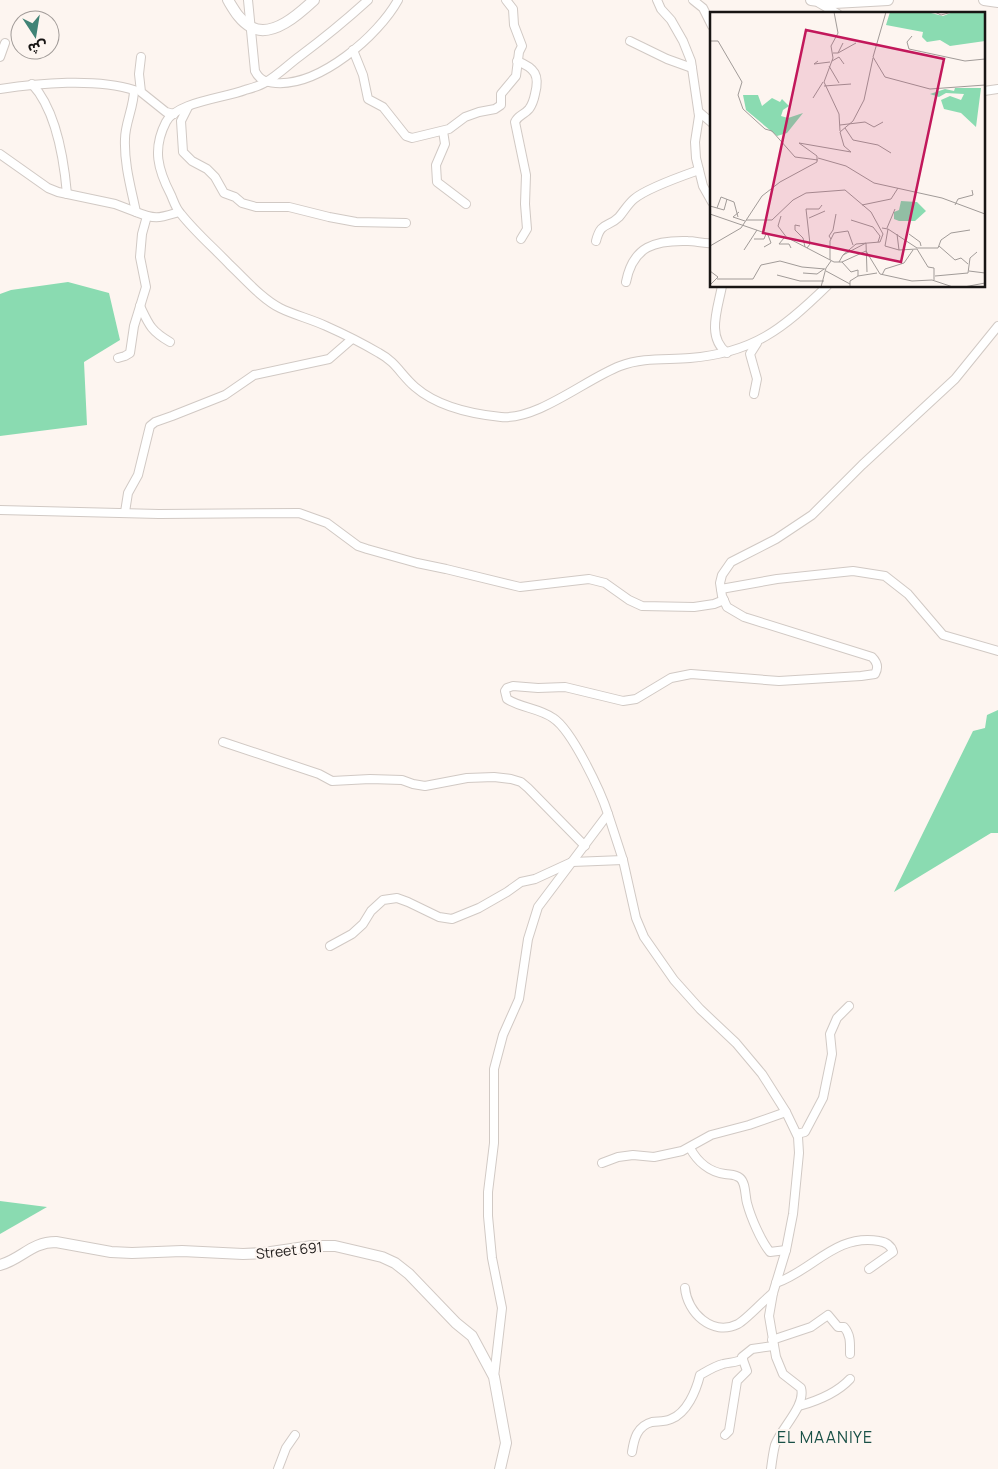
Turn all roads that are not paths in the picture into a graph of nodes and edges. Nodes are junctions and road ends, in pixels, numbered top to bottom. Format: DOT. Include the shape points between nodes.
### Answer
graph roads {
  1 [pos="228,0"];
  2 [pos="248,0"];
  3 [pos="314,0"];
  4 [pos="368,0"];
  5 [pos="398,0"];
  6 [pos="506,0"];
  7 [pos="657,0"];
  8 [pos="693,0"];
  9 [pos="888,0"];
  10 [pos="984,0"];
  11 [pos="814,1"];
  12 [pos="845,1"];
  13 [pos="998,2"];
  14 [pos="834,12"];
  15 [pos="710,22"];
  16 [pos="251,27"];
  17 [pos="630,41"];
  18 [pos="5,43"];
  19 [pos="353,50"];
  20 [pos="0,57"];
  21 [pos="141,57"];
  22 [pos="517,61"];
  23 [pos="692,68"];
  24 [pos="265,82"];
  25 [pos="32,84"];
  26 [pos="0,89"];
  27 [pos="188,107"];
  28 [pos="699,112"];
  29 [pos="174,114"];
  30 [pos="710,121"];
  31 [pos="443,131"];
  32 [pos="0,154"];
  33 [pos="699,170"];
  34 [pos="67,194"];
  35 [pos="710,198"];
  36 [pos="466,204"];
  37 [pos="136,212"];
  38 [pos="179,212"];
  39 [pos="147,216"];
  40 [pos="406,223"];
  41 [pos="521,239"];
  42 [pos="596,241"];
  43 [pos="710,244"];
  44 [pos="626,282"];
  45 [pos="721,288"];
  46 [pos="825,288"];
  47 [pos="140,306"];
  48 [pos="998,326"];
  49 [pos="352,339"];
  50 [pos="170,342"];
  51 [pos="758,342"];
  52 [pos="728,353"];
  53 [pos="118,358"];
  54 [pos="754,394"];
  55 [pos="0,510"];
  56 [pos="125,512"];
  57 [pos="721,589"];
  58 [pos="724,600"];
  59 [pos="998,651"];
  60 [pos="224,742"];
  61 [pos="608,814"];
  62 [pos="585,846"];
  63 [pos="623,860"];
  64 [pos="572,862"];
  65 [pos="330,946"];
  66 [pos="849,1006"];
  67 [pos="786,1112"];
  68 [pos="797,1134"];
  69 [pos="690,1148"];
  70 [pos="602,1163"];
  71 [pos="786,1250"];
  72 [pos="0,1265"];
  73 [pos="869,1269"];
  74 [pos="776,1283"];
  75 [pos="685,1288"];
  76 [pos="773,1293"];
  77 [pos="773,1343"];
  78 [pos="850,1354"];
  79 [pos="743,1359"];
  80 [pos="494,1377"];
  81 [pos="850,1379"];
  82 [pos="798,1406"];
  83 [pos="295,1435"];
  84 [pos="725,1435"];
  85 [pos="632,1452"];
  86 [pos="278,1469"];
  87 [pos="500,1469"];
  88 [pos="772,1469"];
  1 -- 16 [label="main road" via="239,17"];
  2 -- 16 [label="street"];
  3 -- 16 [label="main road" via="283,24 265,29"];
  4 -- 24 [label="street" via="332,32"];
  5 -- 19 [label="street" via="380,25"];
  6 -- 22 [label="street" via="513,10 514,25 522,46"];
  7 -- 23 [label="street" via="683,41"];
  8 -- 15 [label="street" via="703,8"];
  9 -- 12 [label="main road"];
  10 -- 13 [label="main road"];
  11 -- 12 [label="main road"];
  11 -- 14 [label="street"];
  16 -- 24 [label="street" via="255,71"];
  17 -- 23 [label="street"];
  18 -- 20 [label="street"];
  19 -- 24 [label="street" via="300,81 285,84"];
  19 -- 31 [label="street" via="368,99 383,106 406,136 412,138"];
  21 -- 29 [label="street" via="138,74 141,92 166,112"];
  22 -- 31 [label="street" via="516,76 501,94 498,108 465,117"];
  22 -- 41 [label="street" via="528,65 537,77 530,108 515,122 526,175 527,229"];
  23 -- 28 [label="street"];
  24 -- 27 [label="street"];
  25 -- 26 [label="street"];
  25 -- 34 [label="street" via="55,129"];
  25 -- 37 [label="street" via="98,84 134,90 125,138"];
  27 -- 29 [label="street"];
  27 -- 40 [label="street" via="181,121 183,152 215,177 224,193 242,204 289,207 356,222"];
  28 -- 30 [label="street"];
  28 -- 33 [label="street" via="695,142"];
  29 -- 38 [label="street" via="168,119 161,136 158,159 160,174"];
  31 -- 36 [label="street" via="445,144 436,165 437,182"];
  32 -- 34 [label="street" via="48,188"];
  33 -- 35 [label="street"];
  33 -- 42 [label="street" via="634,198 617,218 598,231"];
  34 -- 37 [label="street"];
  37 -- 39 [label="street"];
  38 -- 39 [label="street" via="158,218"];
  38 -- 49 [label="street" via="248,283 278,307"];
  39 -- 47 [label="street" via="140,257 146,287"];
  43 -- 44 [label="street" via="689,240 642,249 631,265"];
  45 -- 52 [label="street" via="716,309 716,338"];
  46 -- 51 [label="street"];
  47 -- 50 [label="street" via="156,334"];
  47 -- 53 [label="street" via="130,353"];
  48 -- 57 [label="street" via="956,379 812,516 731,562 722,575"];
  49 -- 52 [label="street" via="393,362 426,396 458,409 505,417 541,407 628,363"];
  49 -- 56 [label="street" via="329,359 254,375 225,394 155,422 150,426"];
  51 -- 52 [label="street"];
  51 -- 54 [label="street" via="750,354 757,379"];
  55 -- 56 [label="street"];
  56 -- 58 [label="street" via="299,514 327,523 367,549 520,587 588,579 604,583 642,606 694,607"];
  57 -- 58 [label="street"];
  57 -- 59 [label="street" via="853,570 885,576 908,594 943,634"];
  58 -- 61 [label="street" via="727,607 744,617 872,658 877,670 870,676 796,681 692,674 671,678 636,699 623,702 565,687 507,688 505,694 512,703 534,708 562,725 594,781"];
  60 -- 62 [label="street" via="332,781 402,780 425,786 467,778 511,779 528,788"];
  61 -- 62 [label="street"];
  61 -- 63 [label="street"];
  62 -- 64 [label="street"];
  63 -- 64 [label="street"];
  63 -- 67 [label="street" via="636,918 644,937 674,980 757,1067"];
  64 -- 65 [label="street" via="522,882 452,919 439,917 398,898 383,900 352,934"];
  64 -- 80 [label="street" via="538,908 532,922 519,999 503,1035 494,1069 494,1142 488,1216 502,1308"];
  66 -- 68 [label="street" via="837,1018 830,1034 832,1054 823,1098 805,1132"];
  67 -- 68 [label="street"];
  67 -- 69 [label="street" via="711,1135"];
  68 -- 71 [label="street" via="800,1153"];
  69 -- 70 [label="street" via="654,1157 618,1157"];
  69 -- 71 [label="street" via="702,1164 740,1178 765,1246 770,1252"];
  71 -- 74 [label="street"];
  72 -- 80 [label="main road, Street 691" via="48,1242 132,1253 243,1254 312,1246 356,1249 395,1263 409,1274 472,1336"];
  73 -- 74 [label="street" via="893,1252 885,1242 848,1242 792,1277"];
  74 -- 76 [label="street"];
  75 -- 76 [label="street" via="696,1315 708,1324 726,1328 738,1324"];
  76 -- 77 [label="street" via="769,1316"];
  77 -- 78 [label="street" via="828,1316 838,1327 844,1326 847,1330 851,1340"];
  77 -- 79 [label="street" via="752,1349"];
  77 -- 82 [label="street" via="783,1374 802,1389"];
  79 -- 84 [label="street" via="747,1371 737,1381 729,1432"];
  79 -- 85 [label="street" via="734,1364 715,1366 700,1375 684,1411 672,1419 646,1424 637,1432"];
  80 -- 87 [label="main road, Street 691" via="506,1443"];
  81 -- 82 [label="street" via="843,1387"];
  82 -- 88 [label="street" via="776,1444"];
  83 -- 86 [label="street"];
}
